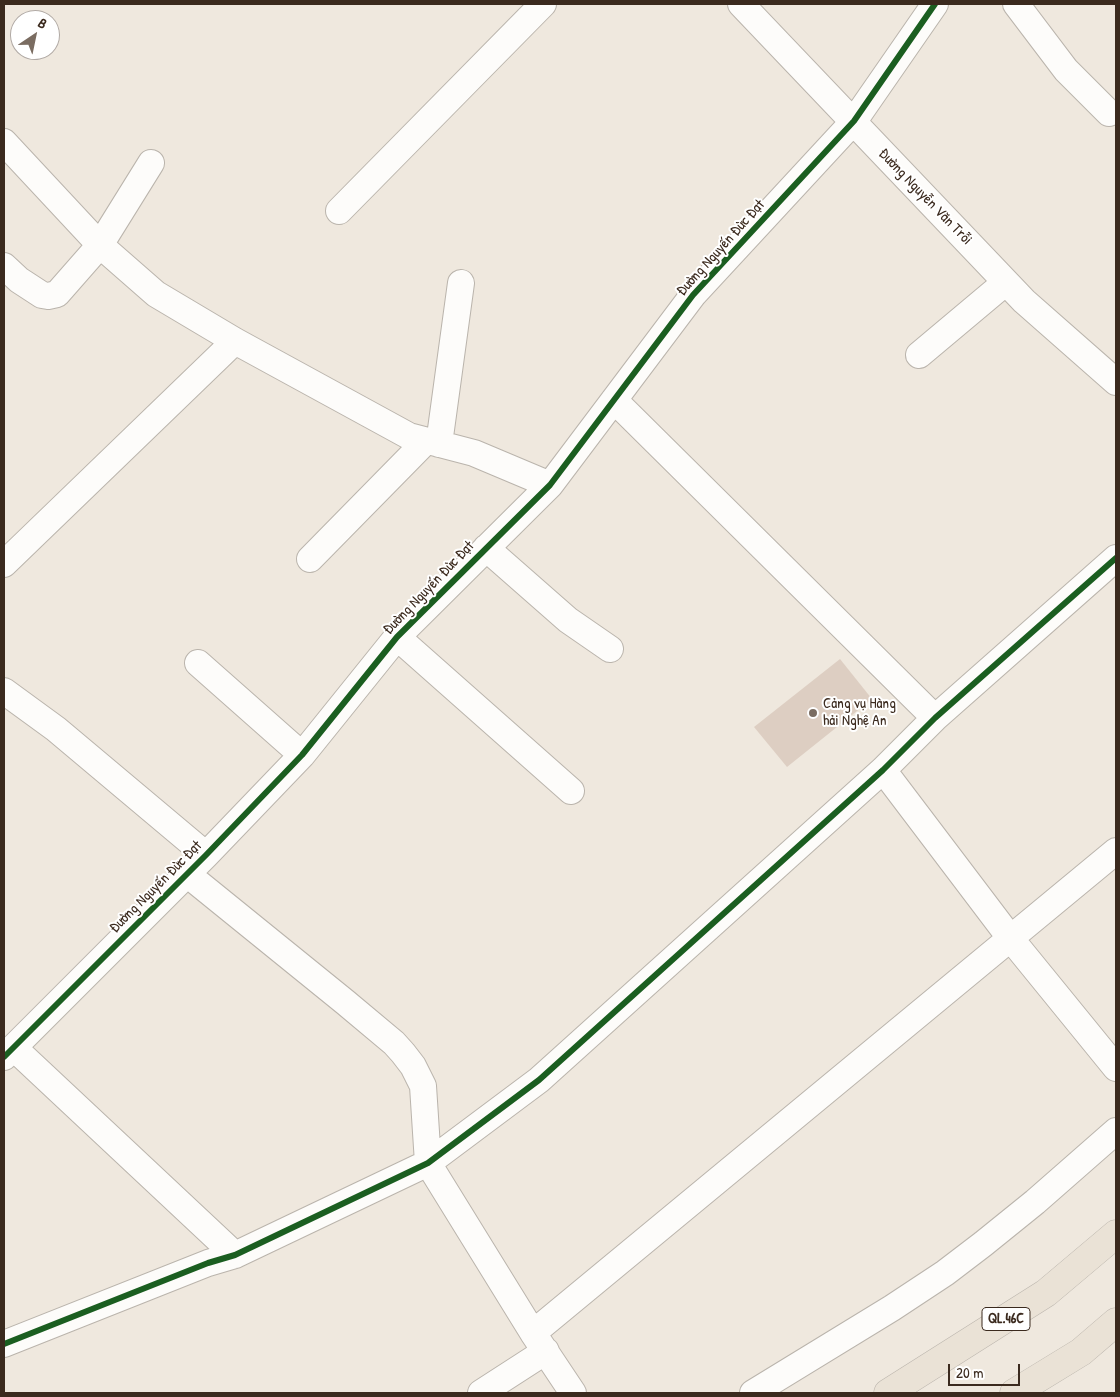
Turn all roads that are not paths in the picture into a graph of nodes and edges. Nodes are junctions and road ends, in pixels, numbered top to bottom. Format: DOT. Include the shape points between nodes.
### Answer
graph roads {
  1 [pos="543,4"];
  2 [pos="741,4"];
  3 [pos="935,4"];
  4 [pos="1016,4"];
  5 [pos="1109,112"];
  6 [pos="854,122"];
  7 [pos="4,142"];
  8 [pos="151,164"];
  9 [pos="339,211"];
  10 [pos="100,245"];
  11 [pos="4,266"];
  12 [pos="1006,282"];
  13 [pos="461,283"];
  14 [pos="235,342"];
  15 [pos="919,354"];
  16 [pos="1116,382"];
  17 [pos="614,400"];
  18 [pos="432,442"];
  19 [pos="550,485"];
  20 [pos="486,548"];
  21 [pos="1116,558"];
  22 [pos="310,559"];
  23 [pos="4,564"];
  24 [pos="397,637"];
  25 [pos="610,649"];
  26 [pos="198,663"];
  27 [pos="4,691"];
  28 [pos="935,718"];
  29 [pos="302,755"];
  30 [pos="883,770"];
  31 [pos="571,791"];
  32 [pos="1116,852"];
  33 [pos="206,855"];
  34 [pos="187,874"];
  35 [pos="1011,939"];
  36 [pos="9,1053"];
  37 [pos="1116,1068"];
  38 [pos="1116,1131"];
  39 [pos="428,1163"];
  40 [pos="1116,1234"];
  41 [pos="235,1255"];
  42 [pos="1116,1322"];
  43 [pos="539,1342"];
  44 [pos="4,1344"];
  45 [pos="481,1393"];
  46 [pos="573,1393"];
  47 [pos="752,1393"];
  48 [pos="888,1393"];
  49 [pos="1014,1393"];
  1 -- 9 [label="street"];
  2 -- 6 [label="street, Đường Nguyễn Văn Trỗi"];
  3 -- 6 [label="street, Đường Nguyến Đừc Đạt"];
  4 -- 5 [label="street" via="1066,70"];
  6 -- 12 [label="street, Đường Nguyễn Văn Trỗi"];
  6 -- 17 [label="street, Đường Nguyến Đừc Đạt" via="693,295"];
  7 -- 10 [label="street"];
  8 -- 10 [label="street"];
  10 -- 11 [label="street" via="57,294 48,296 42,296"];
  10 -- 14 [label="street" via="156,294"];
  12 -- 15 [label="street"];
  12 -- 16 [label="street, Đường Nguyễn Văn Trỗi"];
  13 -- 18 [label="street"];
  14 -- 18 [label="street" via="409,436"];
  14 -- 23 [label="street"];
  17 -- 19 [label="street, Đường Nguyến Đừc Đạt"];
  17 -- 28 [label="street"];
  18 -- 19 [label="street" via="474,453"];
  18 -- 22 [label="street"];
  19 -- 20 [label="street, Đường Nguyến Đừc Đạt"];
  20 -- 24 [label="street, Đường Nguyến Đừc Đạt"];
  20 -- 25 [label="street" via="568,620"];
  21 -- 28 [label="street"];
  24 -- 29 [label="street, Đường Nguyến Đừc Đạt"];
  24 -- 31 [label="street"];
  26 -- 29 [label="street"];
  27 -- 33 [label="street" via="56,729"];
  28 -- 30 [label="street"];
  29 -- 33 [label="street, Đường Nguyến Đừc Đạt"];
  30 -- 35 [label="street"];
  30 -- 39 [label="street" via="538,1080"];
  32 -- 35 [label="street"];
  33 -- 34 [label="street, Đường Nguyến Đừc Đạt"];
  34 -- 36 [label="street, Đường Nguyến Đừc Đạt"];
  34 -- 39 [label="street" via="403,1052 423,1086"];
  35 -- 37 [label="street"];
  35 -- 43 [label="street"];
  36 -- 41 [label="street"];
  38 -- 47 [label="street" via="1020,1214 945,1273"];
  39 -- 41 [label="street"];
  39 -- 43 [label="street"];
  40 -- 48 [label="main road, QL.46C" via="1046,1293"];
  41 -- 44 [label="street"];
  42 -- 49 [label="main road" via="1081,1352"];
  43 -- 45 [label="street"];
  43 -- 46 [label="street"];
}
